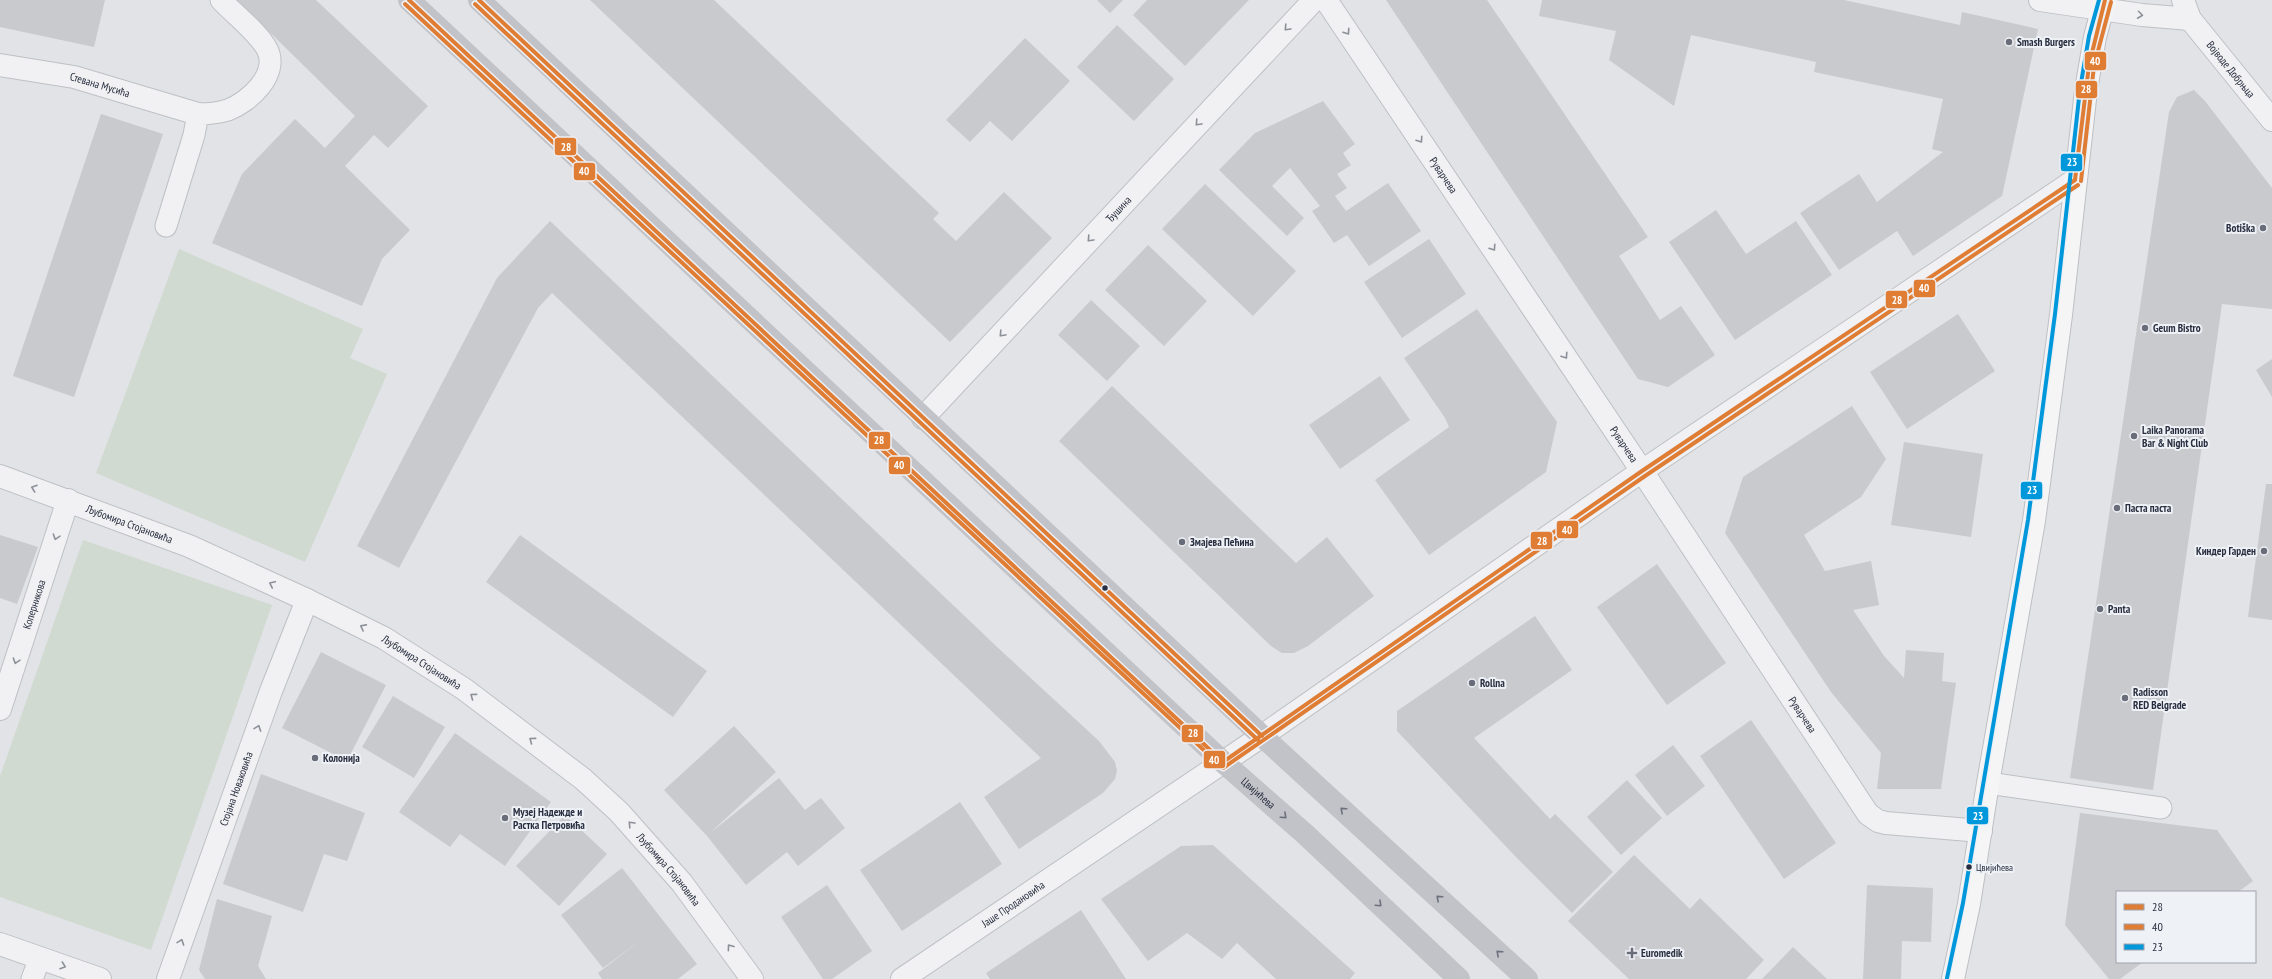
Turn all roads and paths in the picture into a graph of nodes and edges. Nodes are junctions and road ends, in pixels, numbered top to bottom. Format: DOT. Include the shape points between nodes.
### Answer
graph roads {
  1 [pos="221,0"];
  2 [pos="409,0"];
  3 [pos="479,0"];
  4 [pos="1314,0"];
  5 [pos="1326,0"];
  6 [pos="2040,0"];
  7 [pos="2103,4"];
  8 [pos="2186,10"];
  9 [pos="0,65"];
  10 [pos="198,114"];
  11 [pos="2272,120"];
  12 [pos="2076,180"];
  13 [pos="166,226"];
  14 [pos="923,418"];
  15 [pos="1642,471"];
  16 [pos="0,476"];
  17 [pos="68,500"];
  18 [pos="307,600"];
  19 [pos="0,709"];
  20 [pos="1262,736"];
  21 [pos="1223,762"];
  22 [pos="1988,783"];
  23 [pos="2161,808"];
  24 [pos="1981,831"];
  25 [pos="0,944"];
  26 [pos="40,958"];
  27 [pos="32,979"];
  28 [pos="100,979"];
  29 [pos="168,979"];
  30 [pos="752,979"];
  31 [pos="902,979"];
  32 [pos="1459,979"];
  33 [pos="1527,979"];
  34 [pos="1954,979"];
  1 -- 10 [label="lane" via="264,45 269,58 269,68 261,85 240,104 218,112"];
  2 -- 21 [label="main road, Цвијићева"];
  3 -- 14 [label="main road"];
  4 -- 14 [label="street, Ђушина, one-way"];
  5 -- 15 [label="street, Руварчева, one-way"];
  6 -- 7 [label="street, Војводе Добрњца"];
  7 -- 8 [label="street, Војводе Добрњца, one-way"];
  7 -- 12 [label="main road" via="2086,90"];
  8 -- 11 [label="street, Војводе Добрњца"];
  9 -- 10 [label="street, Стевана Мусића" via="74,77"];
  10 -- 13 [label="lane"];
  12 -- 15 [label="street, Јаше Продановића"];
  12 -- 22 [label="main road" via="2034,521"];
  14 -- 20 [label="main road"];
  15 -- 20 [label="street, Јаше Продановића"];
  15 -- 24 [label="street, Руварчева" via="1868,814 1886,823"];
  17 -- 16 [label="street, Љубомира Стојановића, one-way"];
  18 -- 17 [label="street, Љубомира Стојановића, one-way" via="189,546"];
  17 -- 19 [label="street, Коперникова, one-way"];
  29 -- 18 [label="street, Стојана Новаковића, one-way" via="271,691"];
  30 -- 18 [label="street, Љубомира Стојановића, one-way" via="686,888 651,846 583,779 464,689 384,638"];
  20 -- 21 [label="street, Јаше Продановића"];
  33 -- 20 [label="main road, one-way"];
  21 -- 31 [label="street, Јаше Продановића"];
  21 -- 32 [label="main road, Цвијићева, one-way"];
  22 -- 23 [label="lane"];
  22 -- 24 [label="main road"];
  24 -- 34 [label="main road" via="1970,904"];
  25 -- 26 [label="street"];
  26 -- 27 [label="lane"];
  26 -- 28 [label="street, one-way"];
}
